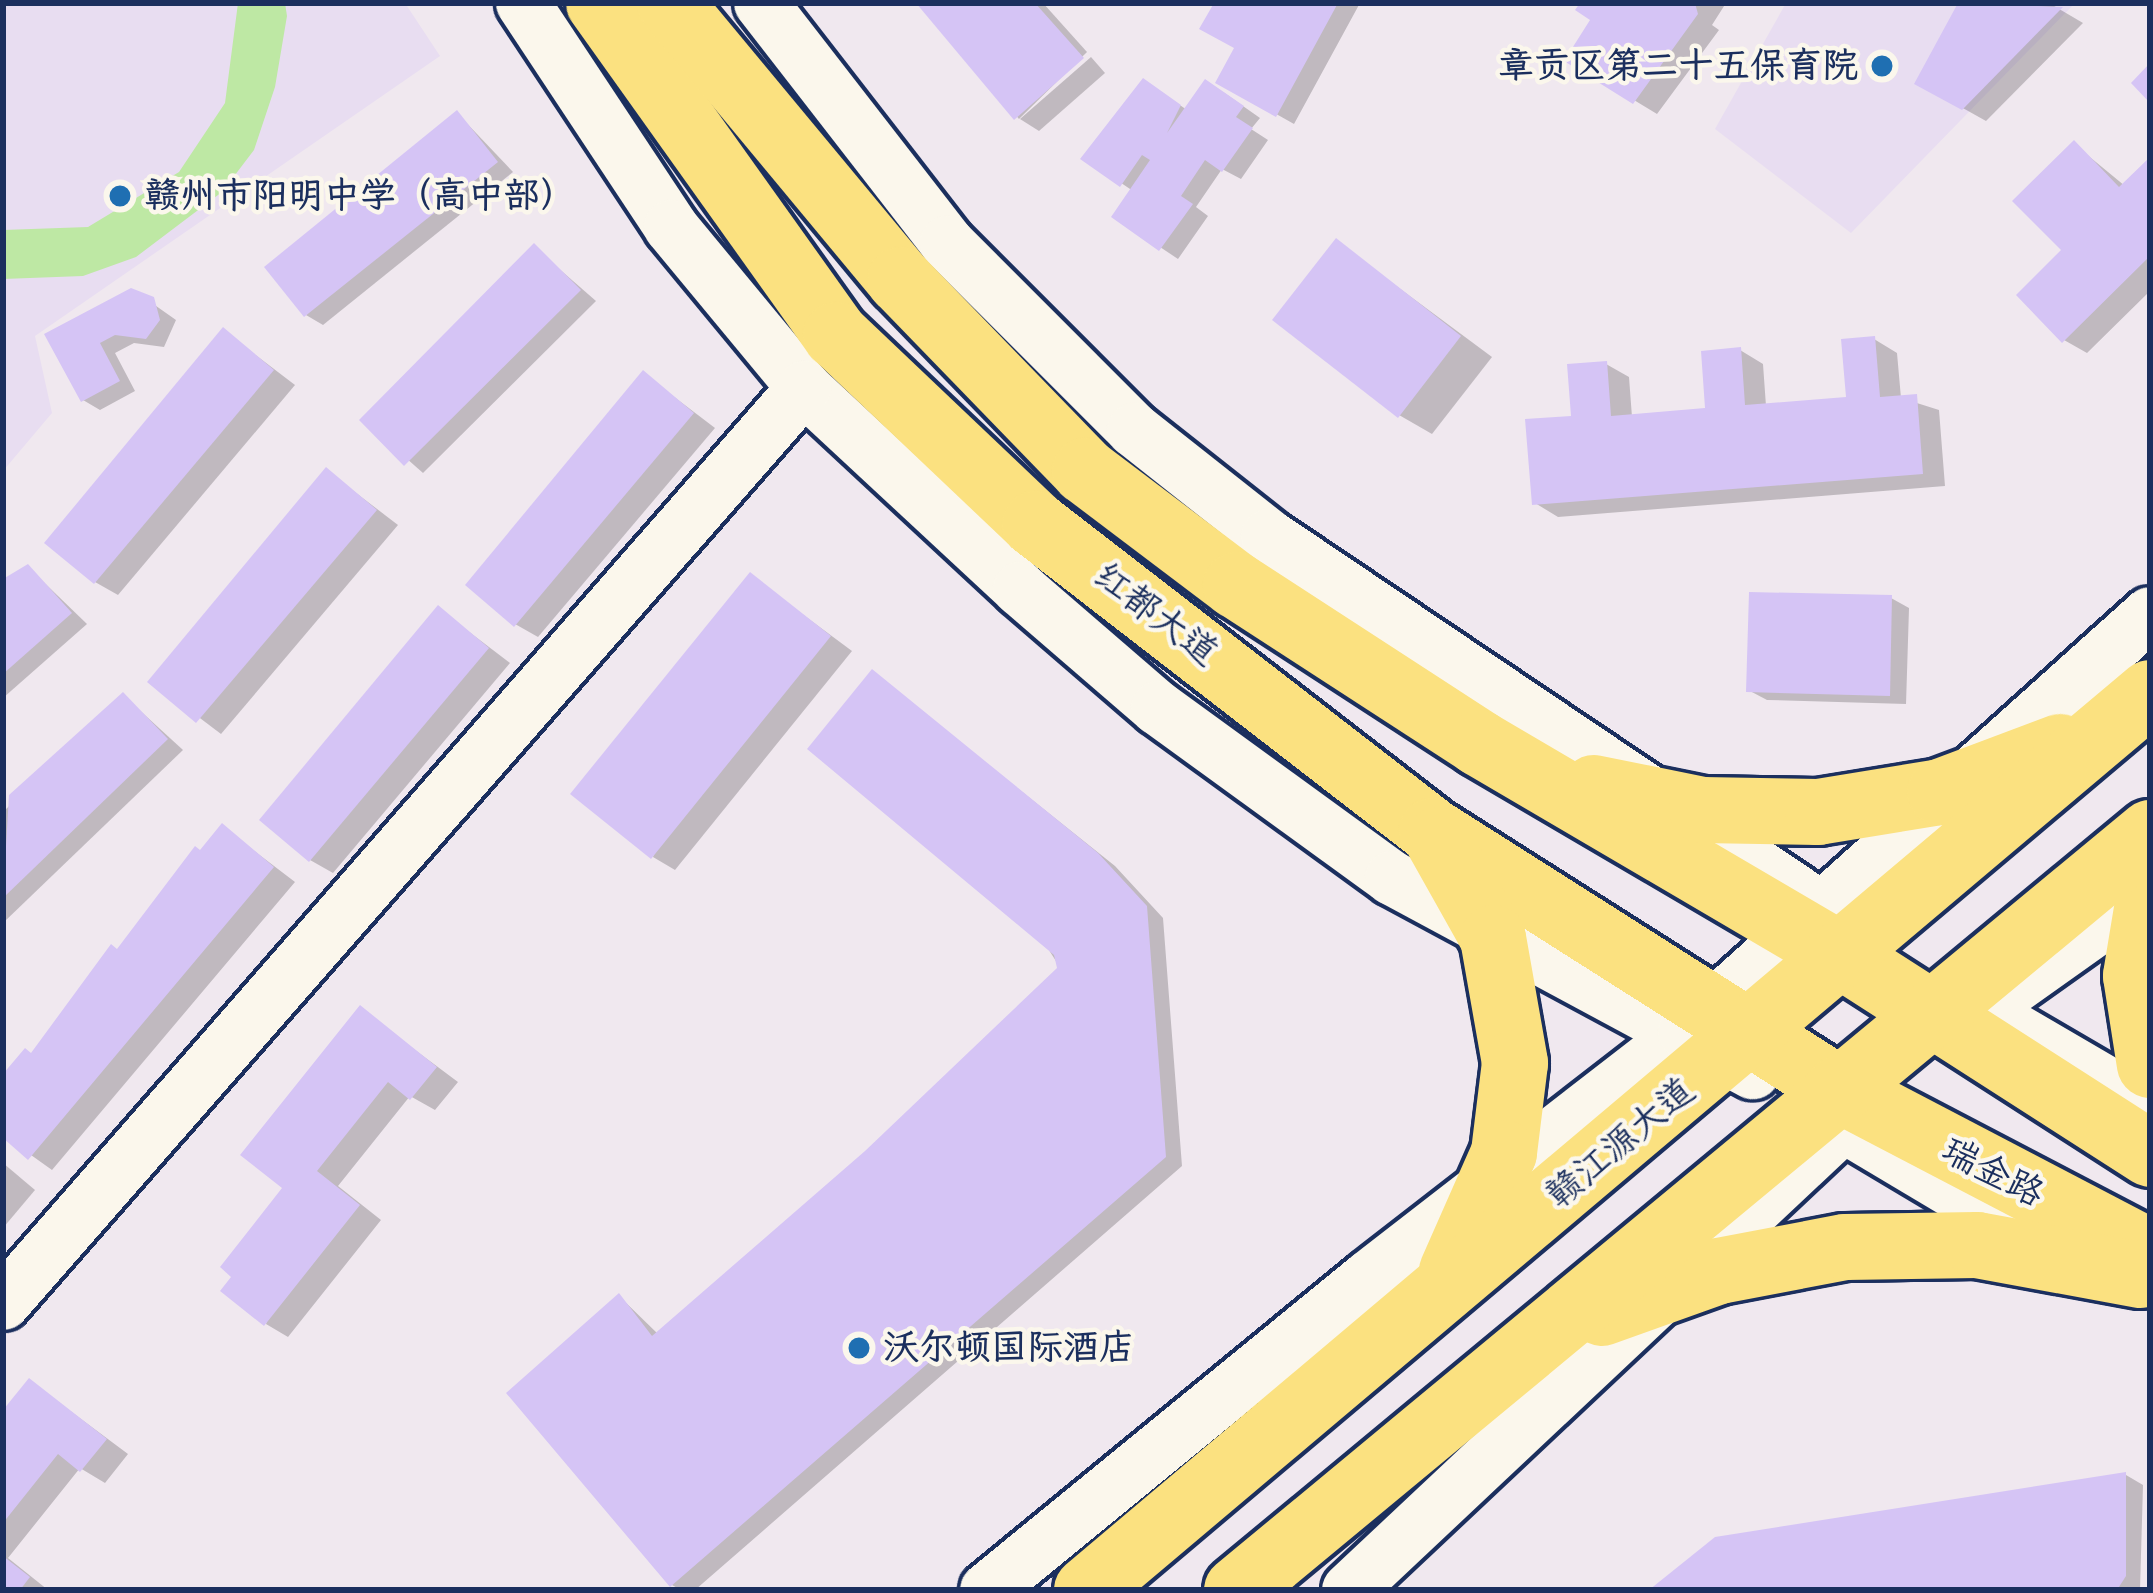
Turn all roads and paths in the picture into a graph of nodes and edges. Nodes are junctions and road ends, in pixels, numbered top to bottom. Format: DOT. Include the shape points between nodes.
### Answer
graph roads {
  1 [pos="523,3"];
  2 [pos="599,3"];
  3 [pos="670,3"];
  4 [pos="761,3"];
  5 [pos="803,388"];
  6 [pos="2150,614"];
  7 [pos="2150,693"];
  8 [pos="1479,743"];
  9 [pos="1958,787"];
  10 [pos="1675,806"];
  11 [pos="1432,832"];
  12 [pos="2150,833"];
  13 [pos="2150,891"];
  14 [pos="1488,927"];
  15 [pos="1831,933"];
  16 [pos="1957,1013"];
  17 [pos="1718,1032"];
  18 [pos="2150,1065"];
  19 [pos="1840,1107"];
  20 [pos="2150,1109"];
  21 [pos="2150,1154"];
  22 [pos="1495,1182"];
  23 [pos="2150,1252"];
  24 [pos="2061,1256"];
  25 [pos="2150,1277"];
  26 [pos="1675,1285"];
  27 [pos="3,1303"];
  28 [pos="2150,1304"];
  29 [pos="1420,1312"];
  30 [pos="1540,1345"];
  31 [pos="987,1590"];
  32 [pos="1087,1590"];
  33 [pos="1237,1590"];
  34 [pos="1349,1590"];
  1 -- 5 [label="street" via="671,226"];
  2 -- 11 [label="main road, 红都大道" via="836,335 1035,524"];
  3 -- 8 [label="main road, 红都大道" via="900,280 1084,471 1235,585"];
  4 -- 10 [label="street" via="947,243 1134,430 1268,536"];
  5 -- 14 [label="street" via="1158,708 1392,878"];
  5 -- 27 [label="street"];
  6 -- 9 [label="street"];
  7 -- 9 [label="main road" via="2056,749"];
  7 -- 15 [label="main road, 赣江源大道"];
  8 -- 10 [label="main road" via="1587,787"];
  8 -- 15 [label="main road, 红都大道"];
  9 -- 10 [label="main road" via="1818,812"];
  9 -- 15 [label="street"];
  10 -- 15 [label="street"];
  11 -- 14 [label="main road"];
  11 -- 17 [label="main road, 红都大道"];
  12 -- 16 [label="main road"];
  13 -- 16 [label="street"];
  13 -- 18 [label="main road" via="2136,976"];
  14 -- 17 [label="street"];
  14 -- 22 [label="main road" via="1505,978 1515,1063"];
  15 -- 16 [label="main road, 红都大道"];
  15 -- 17 [label="main road, 赣江源大道"];
  16 -- 19 [label="main road"];
  16 -- 20 [label="street"];
  16 -- 21 [label="main road"];
  17 -- 19 [label="main road, 红都大道"];
  17 -- 22 [label="street"];
  17 -- 29 [label="main road, 赣江源大道"];
  19 -- 23 [label="main road, 瑞金路"];
  19 -- 24 [label="street"];
  19 -- 26 [label="street"];
  19 -- 30 [label="main road"];
  22 -- 29 [label="main road" via="1472,1237"];
  22 -- 31 [label="street"];
  24 -- 25 [label="main road"];
  24 -- 26 [label="main road" via="1977,1245 1845,1247"];
  24 -- 28 [label="street"];
  26 -- 30 [label="main road"];
  26 -- 34 [label="street"];
  29 -- 32 [label="main road, 赣江源大道"];
  30 -- 33 [label="main road"];
}
